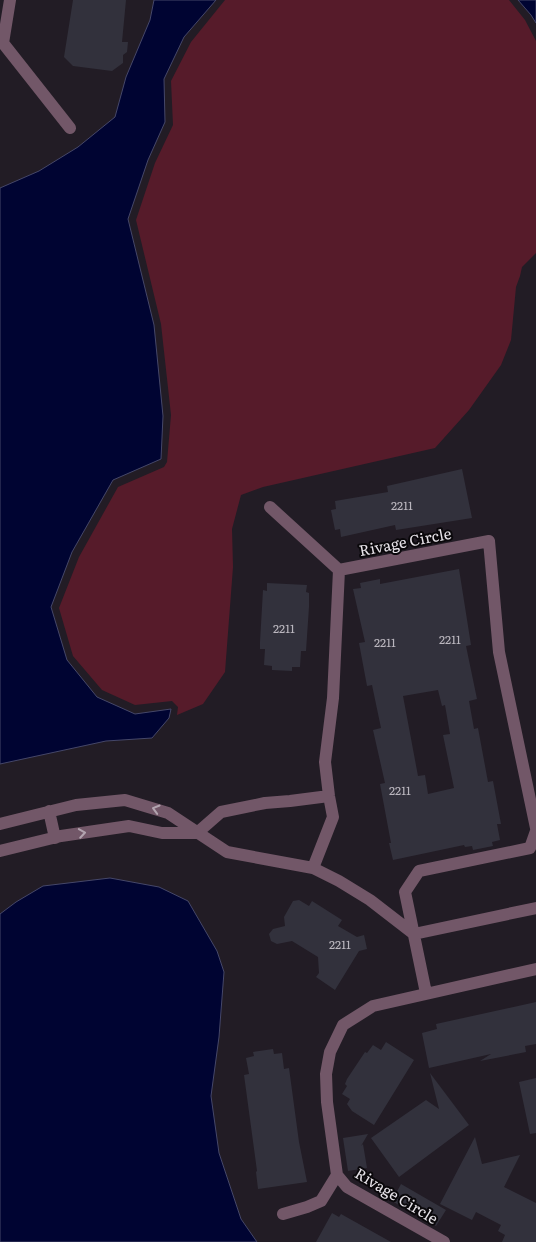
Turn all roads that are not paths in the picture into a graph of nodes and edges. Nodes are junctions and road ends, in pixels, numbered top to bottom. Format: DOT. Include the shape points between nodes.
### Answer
graph roads {
  1 [pos="10,0"];
  2 [pos="1,43"];
  3 [pos="70,128"];
  4 [pos="270,507"];
  5 [pos="339,570"];
  6 [pos="329,796"];
  7 [pos="49,811"];
  8 [pos="0,824"];
  9 [pos="536,829"];
  10 [pos="197,834"];
  11 [pos="55,838"];
  12 [pos="0,851"];
  13 [pos="312,868"];
  14 [pos="536,908"];
  15 [pos="414,934"];
  16 [pos="536,969"];
  17 [pos="426,993"];
  18 [pos="337,1175"];
  19 [pos="283,1214"];
  20 [pos="444,1242"];
  1 -- 2 [label="street"];
  2 -- 3 [label="street"];
  4 -- 5 [label="street"];
  5 -- 6 [label="street" via="333,698 325,762"];
  5 -- 9 [label="street, Rivage Circle" via="490,541 499,652"];
  6 -- 10 [label="street" via="265,802 221,812"];
  6 -- 13 [label="street" via="334,817"];
  7 -- 8 [label="street"];
  10 -- 7 [label="street, one-way" via="168,812 125,800"];
  7 -- 11 [label="street"];
  9 -- 15 [label="street, Rivage Circle" via="530,848 419,871 405,892"];
  11 -- 10 [label="street, one-way" via="129,826 162,834"];
  10 -- 13 [label="street" via="227,852"];
  11 -- 12 [label="street"];
  13 -- 15 [label="street" via="370,900"];
  14 -- 15 [label="street"];
  15 -- 17 [label="street, Rivage Circle"];
  16 -- 17 [label="street, Rivage Circle"];
  17 -- 18 [label="street, Rivage Circle" via="373,1006 342,1025 330,1052 326,1074"];
  18 -- 19 [label="street" via="322,1201"];
  18 -- 20 [label="street, Rivage Circle" via="347,1187"];
}
